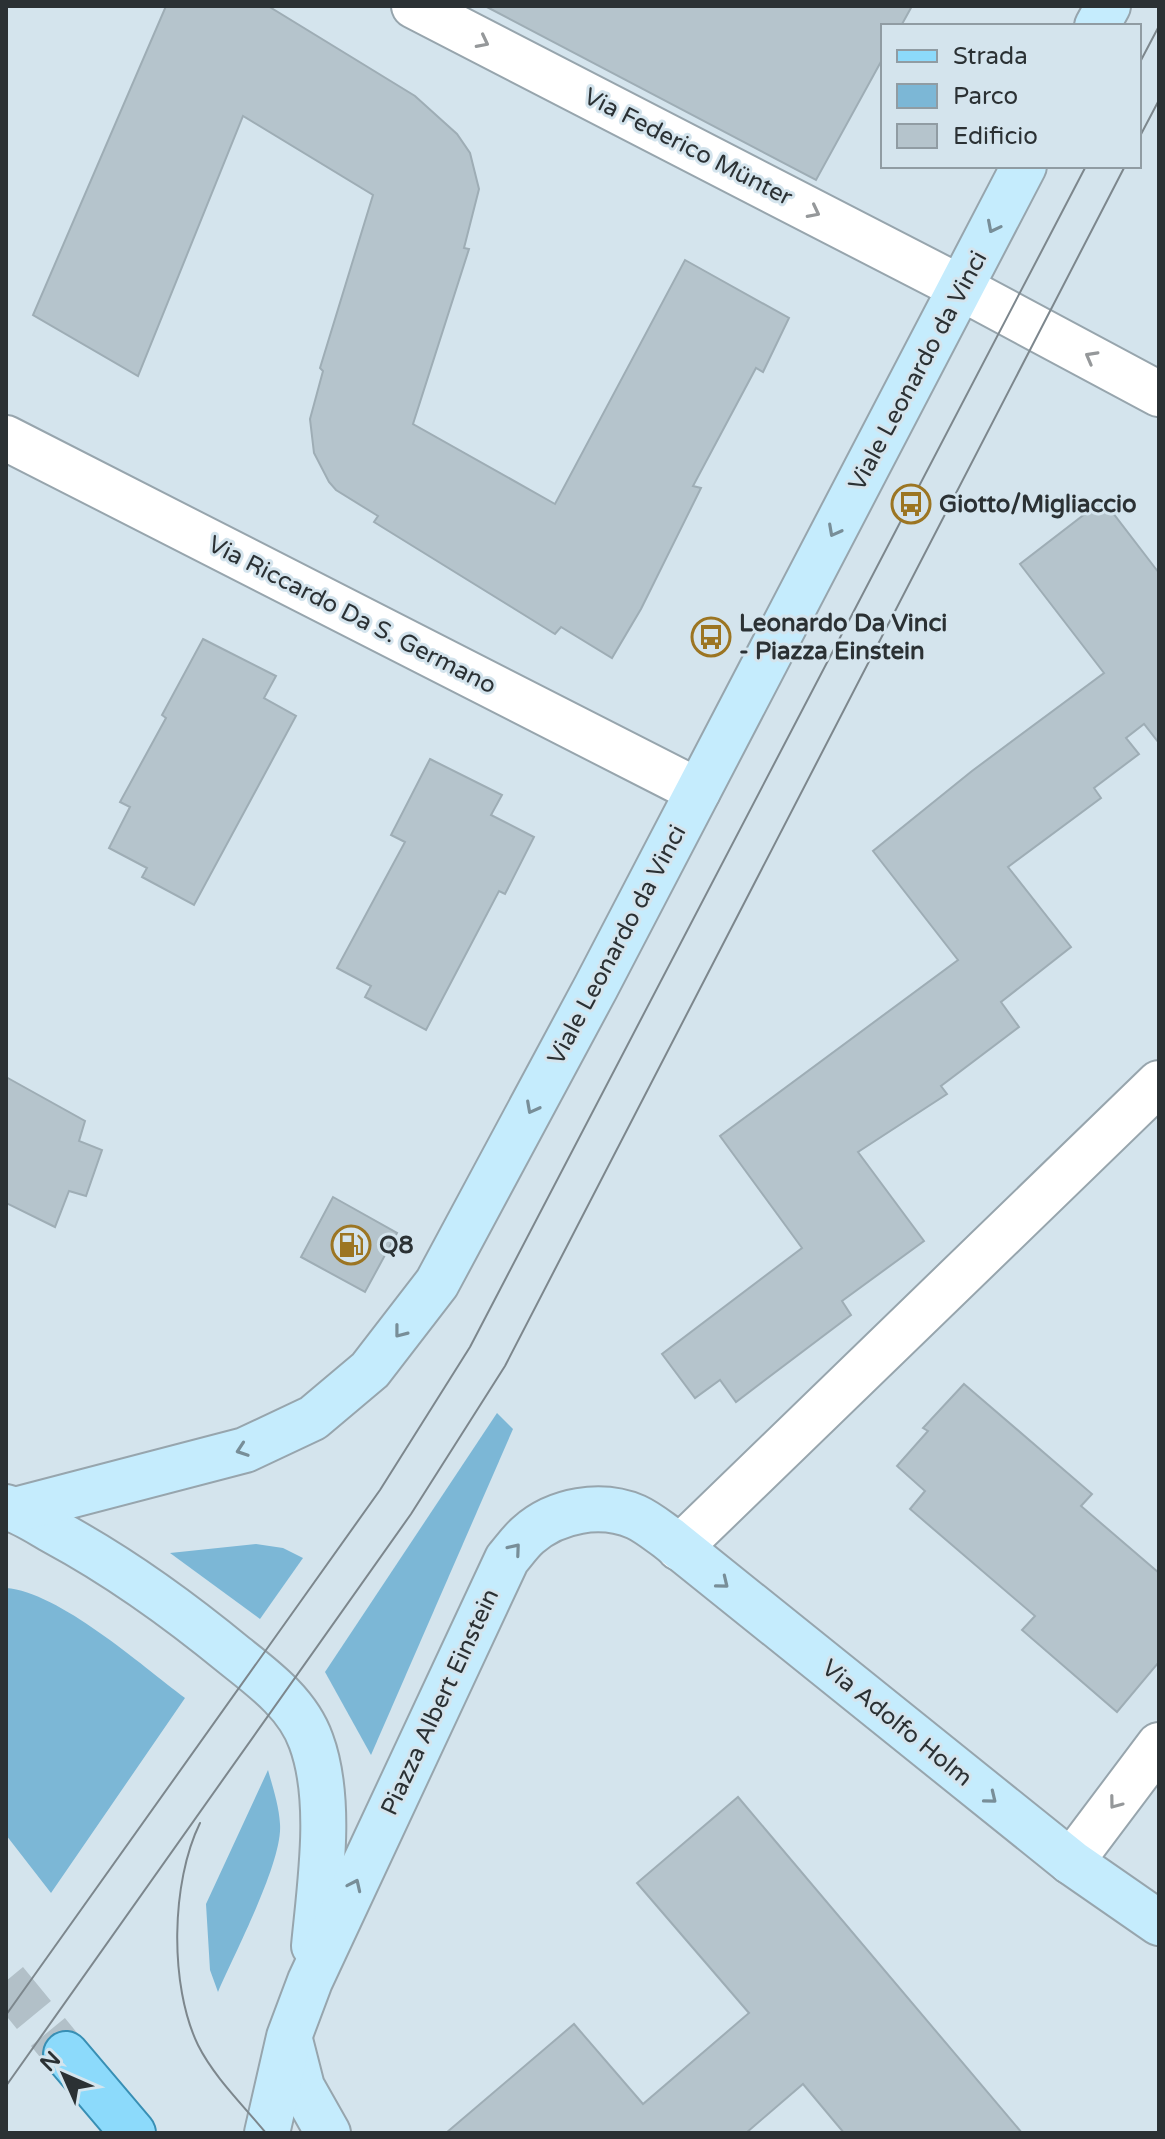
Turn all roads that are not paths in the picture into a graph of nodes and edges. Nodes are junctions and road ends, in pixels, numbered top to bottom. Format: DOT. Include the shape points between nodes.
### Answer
graph roads {
  1 [pos="414,6"];
  2 [pos="1108,6"];
  3 [pos="1098,24"];
  4 [pos="1023,168"];
  5 [pos="961,288"];
  6 [pos="1159,394"];
  7 [pos="6,438"];
  8 [pos="698,791"];
  9 [pos="1159,1083"];
  10 [pos="11,1509"];
  11 [pos="639,1518"];
  12 [pos="679,1548"];
  13 [pos="1159,1745"];
  14 [pos="1071,1862"];
  15 [pos="1159,1923"];
  16 [pos="310,1981"];
  17 [pos="289,2037"];
  18 [pos="66,2054"];
  19 [pos="133,2133"];
  20 [pos="267,2133"];
  21 [pos="328,2133"];
  1 -- 5 [label="street, Via Federico Münter, one-way"];
  2 -- 3 [label="street"];
  4 -- 5 [label="street, Viale Leonardo da Vinci, one-way"];
  6 -- 5 [label="street, Via Federico Münter, one-way"];
  5 -- 8 [label="street, Viale Leonardo da Vinci, one-way"];
  7 -- 8 [label="street, Via Riccardo Da S. Germano"];
  8 -- 10 [label="street, Viale Leonardo da Vinci, one-way" via="437,1283 370,1370 313,1418 245,1450"];
  9 -- 12 [label="street"];
  10 -- 16 [label="street, Piazza Albert Einstein" via="156,1593 282,1696 301,1720 312,1742 323,1833"];
  11 -- 12 [label="street, Via Adolfo Holm"];
  16 -- 11 [label="street, Piazza Albert Einstein, one-way" via="507,1559 528,1534 554,1518 586,1510"];
  12 -- 14 [label="street, Via Adolfo Holm, one-way"];
  13 -- 14 [label="street, one-way"];
  14 -- 15 [label="street, Via Adolfo Holm"];
  16 -- 17 [label="street, Piazza Albert Einstein"];
  17 -- 20 [label="street, Piazza Albert Einstein"];
  17 -- 21 [label="street" via="302,2087"];
  18 -- 19 [label="main road"];
}
